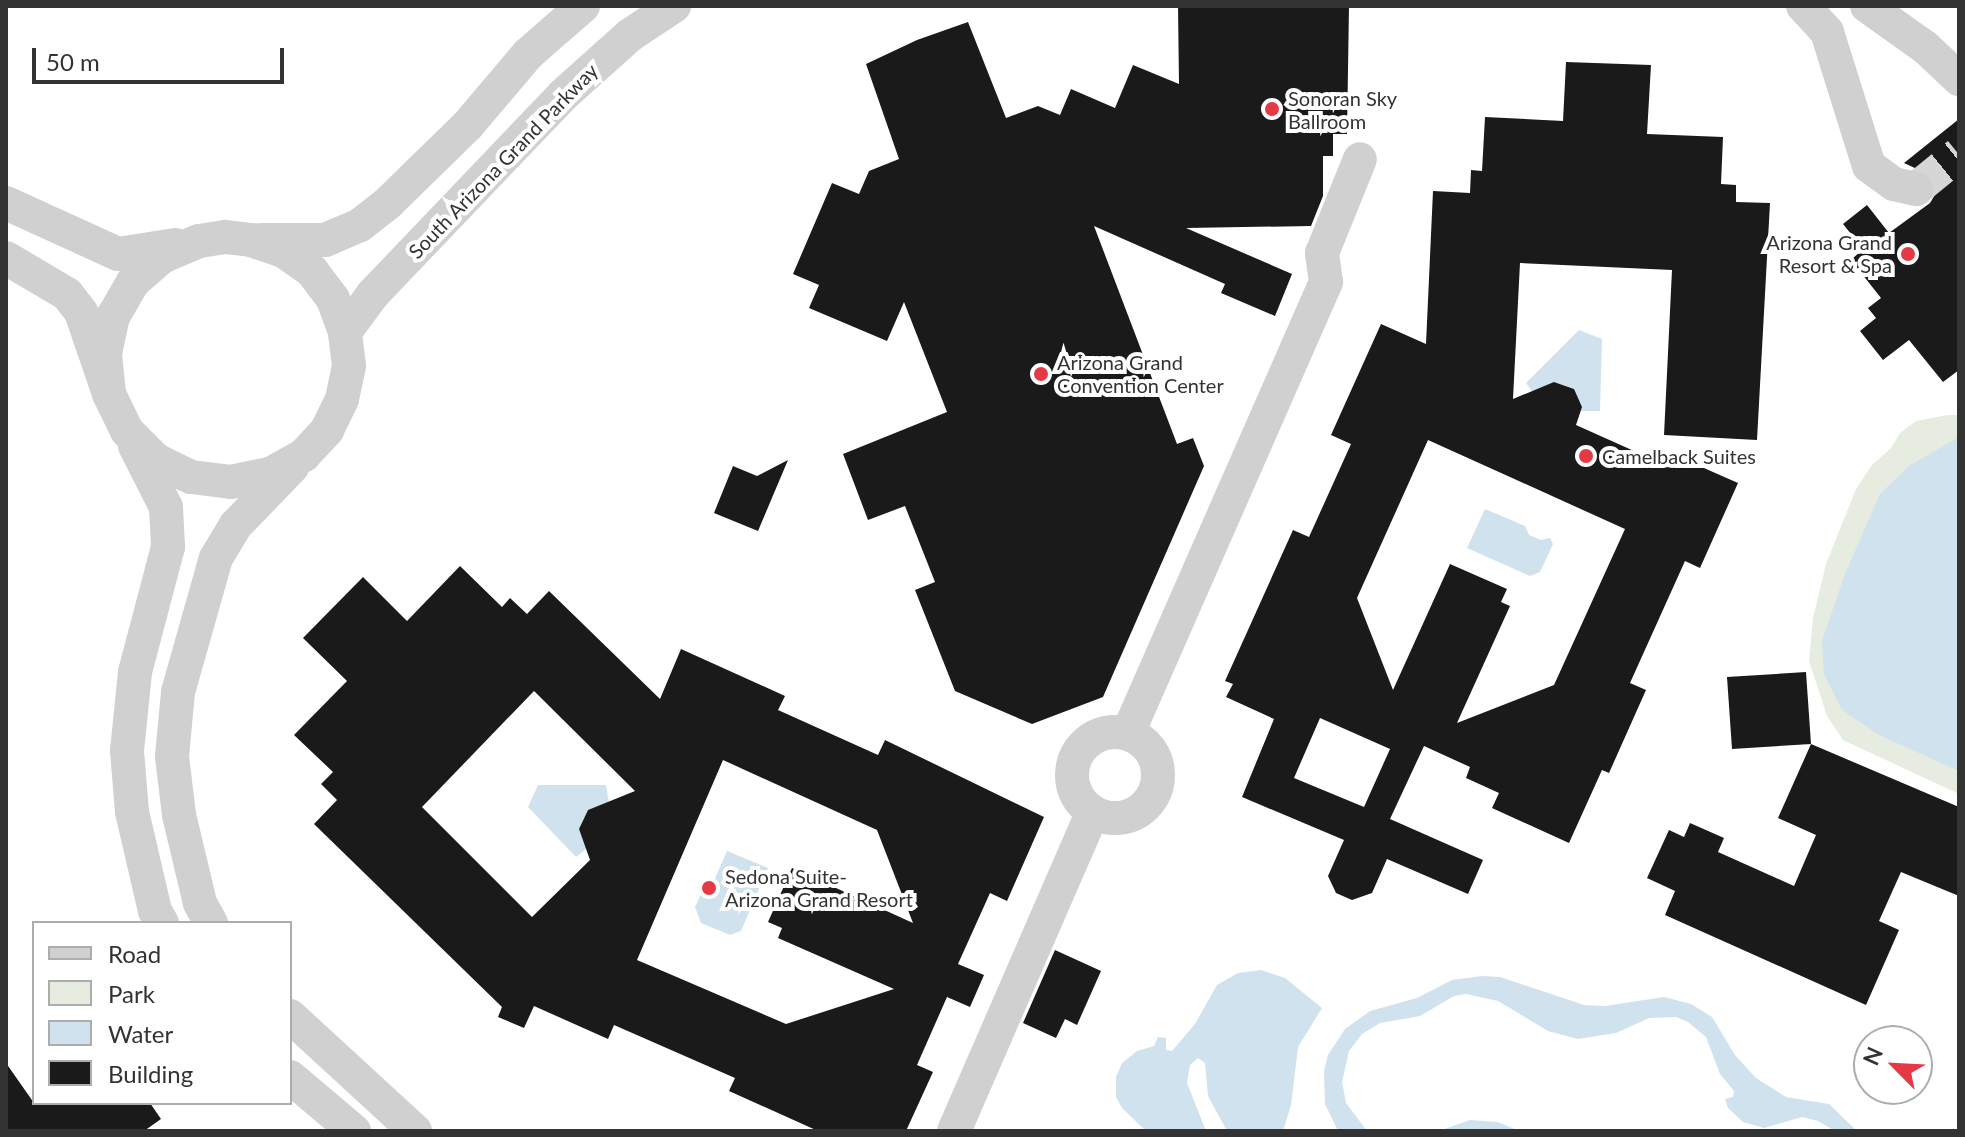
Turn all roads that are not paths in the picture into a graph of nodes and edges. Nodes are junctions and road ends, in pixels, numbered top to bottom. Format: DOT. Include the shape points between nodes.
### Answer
graph roads {
  1 [pos="583,6"];
  2 [pos="674,6"];
  3 [pos="1803,6"];
  4 [pos="1867,6"];
  5 [pos="1959,79"];
  6 [pos="1360,159"];
  7 [pos="1916,189"];
  8 [pos="6,203"];
  9 [pos="251,240"];
  10 [pos="199,241"];
  11 [pos="6,258"];
  12 [pos="345,332"];
  13 [pos="109,394"];
  14 [pos="127,431"];
  15 [pos="304,455"];
  16 [pos="1128,733"];
  17 [pos="1093,812"];
  18 [pos="161,921"];
  19 [pos="210,921"];
  20 [pos="292,1018"];
  21 [pos="292,1079"];
  22 [pos="354,1131"];
  23 [pos="415,1131"];
  24 [pos="954,1131"];
  1 -- 9 [label="street" via="528,54 467,126 360,225 325,240"];
  2 -- 12 [label="street, South Arizona Grand Parkway" via="630,35 563,95 373,294"];
  3 -- 7 [label="street" via="1827,32 1869,166 1894,184"];
  4 -- 5 [label="street"];
  6 -- 16 [label="street" via="1322,253 1326,282"];
  8 -- 10 [label="street" via="118,254"];
  9 -- 10 [label="street"];
  9 -- 12 [label="street" via="283,251 312,271 333,299"];
  10 -- 13 [label="street" via="163,256 133,282 113,316 105,354"];
  11 -- 13 [label="street" via="67,294 81,312"];
  12 -- 15 [label="street" via="349,366 342,399 327,430"];
  13 -- 14 [label="street"];
  14 -- 15 [label="street" via="156,460 191,477 231,482 270,474"];
  14 -- 18 [label="street" via="166,507 168,547 135,672 127,751 132,812"];
  15 -- 19 [label="street" via="236,525 216,558 178,692 172,756 179,815 200,903"];
  16 -- 17 [label="street" via="1092,738 1077,756 1074,788"];
  16 -- 17 [label="street" via="1156,758 1159,771 1152,797 1132,815"];
  17 -- 24 [label="street"];
  20 -- 23 [label="street"];
  21 -- 22 [label="street"];
}
